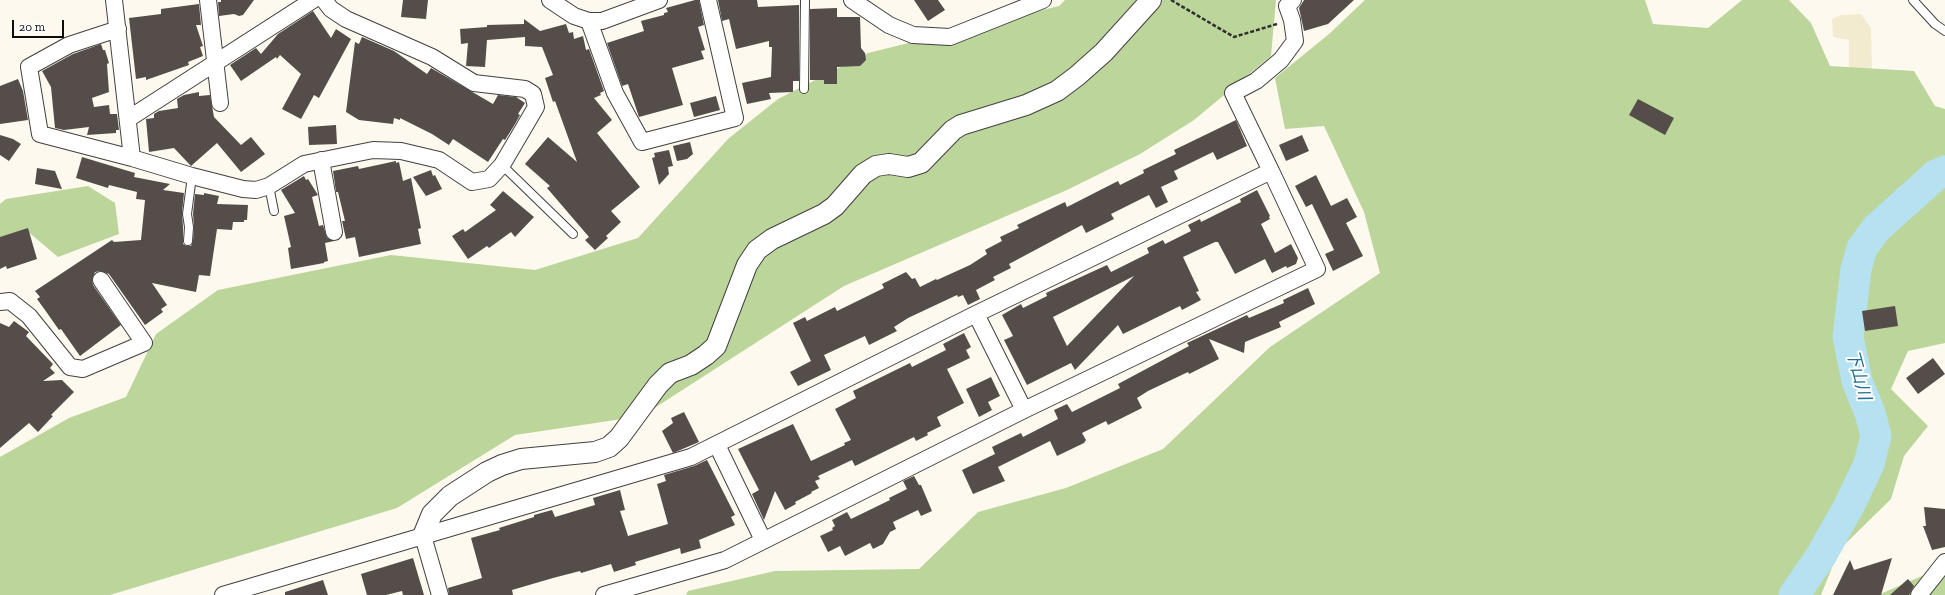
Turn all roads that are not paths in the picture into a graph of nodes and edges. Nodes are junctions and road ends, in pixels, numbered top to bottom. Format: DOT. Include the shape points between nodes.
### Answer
graph roads {
  1 [pos="114,0"];
  2 [pos="208,0"];
  3 [pos="313,0"];
  4 [pos="324,0"];
  5 [pos="550,0"];
  6 [pos="659,0"];
  7 [pos="708,0"];
  8 [pos="805,0"];
  9 [pos="852,0"];
  10 [pos="1043,0"];
  11 [pos="1151,0"];
  12 [pos="1293,0"];
  13 [pos="1913,0"];
  14 [pos="589,21"];
  15 [pos="118,29"];
  16 [pos="1945,31"];
  17 [pos="216,64"];
  18 [pos="804,89"];
  19 [pos="220,103"];
  20 [pos="128,119"];
  21 [pos="132,158"];
  22 [pos="321,160"];
  23 [pos="502,165"];
  24 [pos="1271,171"];
  25 [pos="192,176"];
  26 [pos="269,186"];
  27 [pos="274,211"];
  28 [pos="334,232"];
  29 [pos="573,234"];
  30 [pos="188,241"];
  31 [pos="101,280"];
  32 [pos="0,302"];
  33 [pos="976,314"];
  34 [pos="1024,410"];
  35 [pos="717,445"];
  36 [pos="423,536"];
  37 [pos="763,540"];
  38 [pos="1945,562"];
  39 [pos="223,595"];
  40 [pos="440,595"];
  41 [pos="604,595"];
  42 [pos="1919,595"];
  1 -- 15 [label="street"];
  2 -- 17 [label="street"];
  3 -- 17 [label="street"];
  4 -- 23 [label="street" via="331,9 346,19 432,57 474,83 525,89 533,94 536,107"];
  5 -- 14 [label="street" via="574,16"];
  6 -- 14 [label="street" via="602,21"];
  7 -- 14 [label="street" via="735,118 642,142 615,93"];
  8 -- 18 [label="lane"];
  9 -- 10 [label="street" via="889,25 913,35 950,37"];
  11 -- 36 [label="street" via="1104,52 1057,91 1026,105 962,125 953,130 921,163 908,166 876,166 863,174 824,214 772,239 757,250 747,265 716,346 701,358 670,373 658,385 619,438 608,447 595,452 521,459 502,464 450,496 432,514"];
  12 -- 24 [label="street" via="1287,6 1295,41 1281,60 1256,81 1233,93"];
  13 -- 16 [label="lane" via="1934,24"];
  15 -- 20 [label="street"];
  15 -- 21 [label="street" via="69,45 29,67 40,134"];
  17 -- 19 [label="street"];
  17 -- 20 [label="street"];
  20 -- 21 [label="street"];
  21 -- 25 [label="street"];
  22 -- 23 [label="street" via="374,150 401,151 439,160 472,182 489,179"];
  22 -- 26 [label="street" via="304,164"];
  22 -- 28 [label="street"];
  23 -- 29 [label="lane"];
  24 -- 33 [label="street"];
  24 -- 34 [label="street" via="1317,269"];
  25 -- 26 [label="street" via="243,189 256,190"];
  25 -- 30 [label="lane" via="187,214"];
  26 -- 27 [label="lane"];
  31 -- 32 [label="street" via="144,343 84,369 70,367 29,316 10,301"];
  33 -- 34 [label="street"];
  33 -- 35 [label="street"];
  34 -- 37 [label="street"];
  35 -- 36 [label="street" via="691,457"];
  35 -- 37 [label="street"];
  36 -- 39 [label="street"];
  36 -- 40 [label="street"];
  37 -- 41 [label="street" via="725,560"];
  38 -- 42 [label="street"];
}
